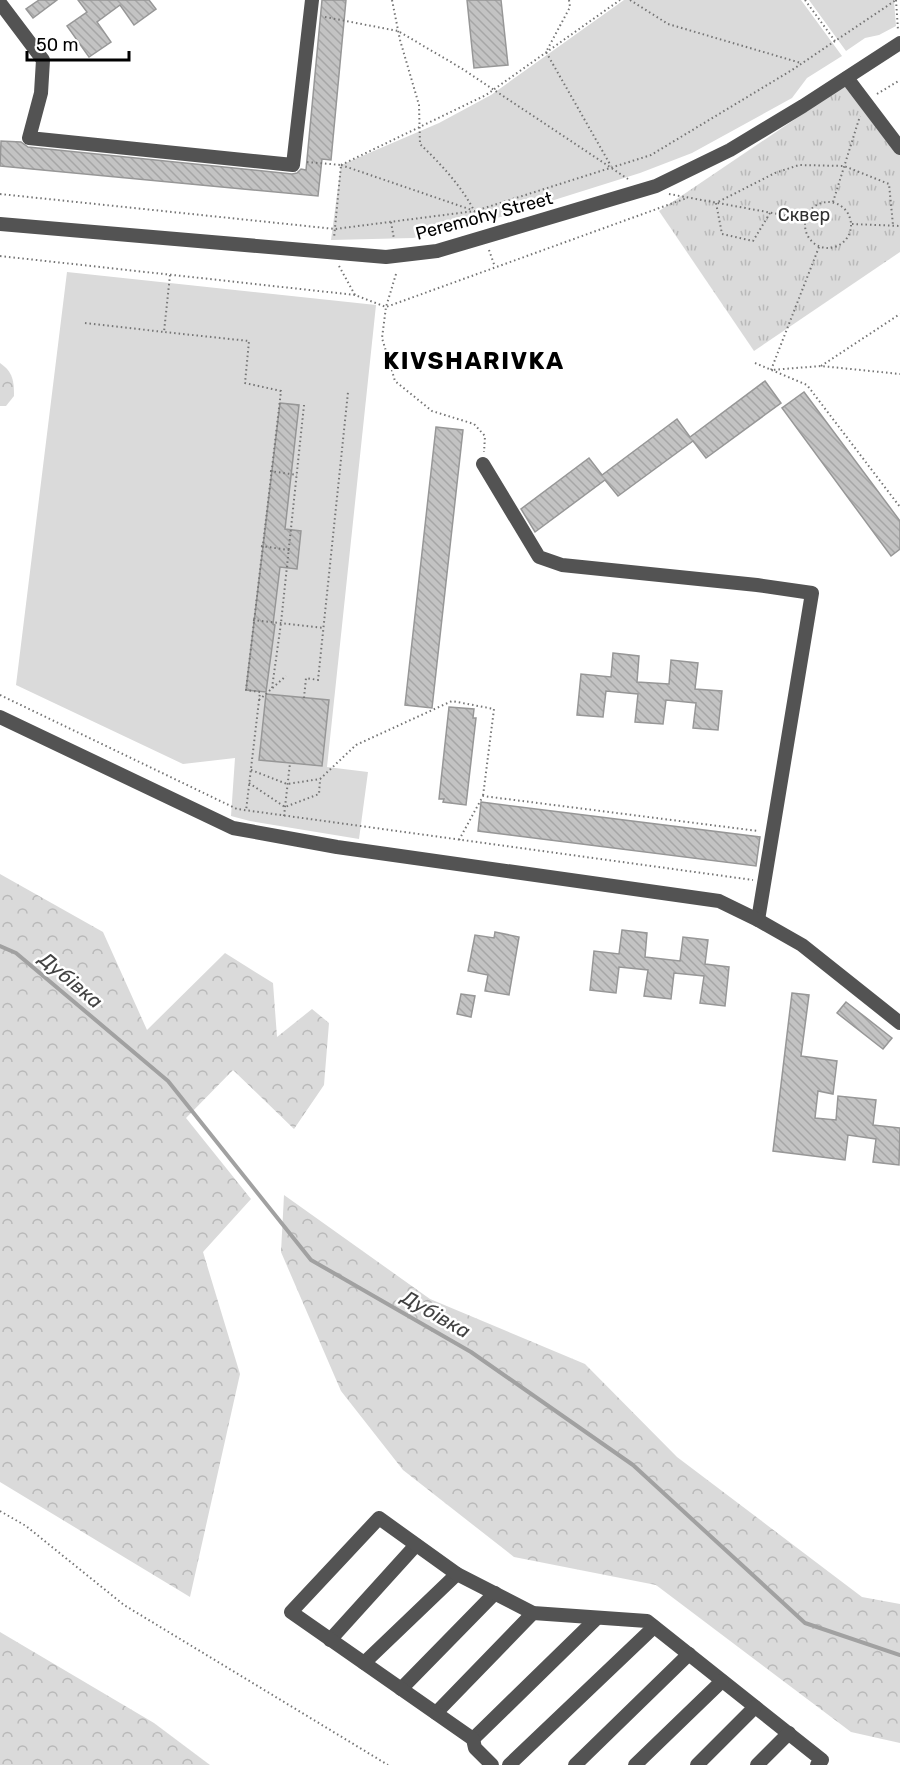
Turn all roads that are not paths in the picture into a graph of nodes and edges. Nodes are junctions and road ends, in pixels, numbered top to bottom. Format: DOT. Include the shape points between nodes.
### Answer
graph roads {
  1 [pos="0,3"];
  2 [pos="311,7"];
  3 [pos="899,43"];
  4 [pos="847,78"];
  5 [pos="900,148"];
  6 [pos="0,224"];
  7 [pos="483,464"];
  8 [pos="0,717"];
  9 [pos="758,920"];
  10 [pos="900,1023"];
  11 [pos="416,1545"];
  12 [pos="457,1574"];
  13 [pos="495,1593"];
  14 [pos="533,1613"];
  15 [pos="597,1617"];
  16 [pos="654,1627"];
  17 [pos="330,1640"];
  18 [pos="689,1654"];
  19 [pos="364,1663"];
  20 [pos="722,1680"];
  21 [pos="401,1689"];
  22 [pos="755,1707"];
  23 [pos="436,1713"];
  24 [pos="789,1733"];
  25 [pos="473,1739"];
  26 [pos="492,1765"];
  27 [pos="509,1765"];
  28 [pos="576,1765"];
  29 [pos="635,1765"];
  30 [pos="697,1765"];
  31 [pos="757,1765"];
  32 [pos="817,1765"];
  1 -- 2 [label="street" via="43,60 41,93 29,138 293,165"];
  3 -- 4 [label="street, Peremohy Street"];
  4 -- 5 [label="street"];
  4 -- 6 [label="street, Peremohy Street" via="730,150 645,190 483,233 437,251 386,257"];
  7 -- 9 [label="street" via="539,557 562,565 812,593"];
  8 -- 9 [label="street" via="233,828 719,901"];
  9 -- 10 [label="street" via="802,945"];
  11 -- 12 [label="street"];
  11 -- 17 [label="street"];
  11 -- 17 [label="street" via="379,1518 291,1612"];
  12 -- 13 [label="street"];
  12 -- 19 [label="street"];
  13 -- 14 [label="street"];
  13 -- 21 [label="street"];
  14 -- 15 [label="street"];
  14 -- 23 [label="street"];
  15 -- 16 [label="street" via="647,1621"];
  15 -- 25 [label="street"];
  16 -- 18 [label="street"];
  16 -- 27 [label="street"];
  17 -- 19 [label="street"];
  18 -- 20 [label="street"];
  18 -- 28 [label="street"];
  19 -- 21 [label="street"];
  20 -- 22 [label="street"];
  20 -- 29 [label="street"];
  21 -- 23 [label="street"];
  22 -- 24 [label="street"];
  22 -- 30 [label="street"];
  23 -- 25 [label="street"];
  24 -- 31 [label="street"];
  24 -- 32 [label="street" via="822,1760"];
  25 -- 26 [label="street" via="475,1748"];
}
